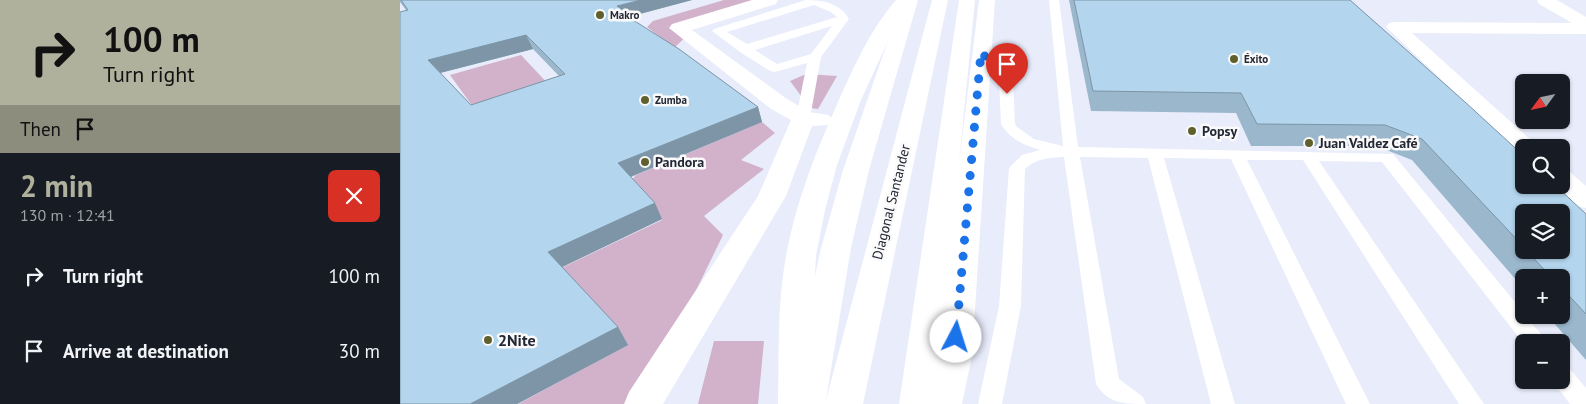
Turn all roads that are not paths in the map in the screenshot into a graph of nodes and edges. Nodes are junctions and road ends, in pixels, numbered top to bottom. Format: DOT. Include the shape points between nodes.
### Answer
graph roads {
  1 [pos="770,0"];
  2 [pos="904,0"];
  3 [pos="910,0"];
  4 [pos="940,0"];
  5 [pos="967,0"];
  6 [pos="987,0"];
  7 [pos="1054,0"];
  8 [pos="1577,0"];
  9 [pos="1552,4"];
  10 [pos="1586,7"];
  11 [pos="843,19"];
  12 [pos="1586,24"];
  13 [pos="1586,29"];
  14 [pos="744,49"];
  15 [pos="981,52"];
  16 [pos="815,57"];
  17 [pos="803,118"];
  18 [pos="840,122"];
  19 [pos="1518,139"];
  20 [pos="1070,152"];
  21 [pos="1155,153"];
  22 [pos="1236,155"];
  23 [pos="1308,156"];
  24 [pos="1570,186"];
  25 [pos="1586,200"];
  26 [pos="1529,334"];
  27 [pos="1570,386"];
  28 [pos="643,404"];
  29 [pos="797,404"];
  30 [pos="806,404"];
  31 [pos="844,404"];
  32 [pos="918,404"];
  33 [pos="943,404"];
  34 [pos="990,404"];
  35 [pos="1134,404"];
  36 [pos="1222,404"];
  37 [pos="1358,404"];
  38 [pos="1472,404"];
  39 [pos="1584,404"];
  1 -- 17 [label="main road" via="678,28 779,104"];
  2 -- 18 [label="main road" via="882,33"];
  3 -- 30 [label="main road" via="856,170 836,248"];
  4 -- 31 [label="main road, Diagonal Santander"];
  5 -- 32 [label="main road"];
  6 -- 15 [label="main road"];
  7 -- 20 [label="lane"];
  8 -- 10 [label="main road"];
  9 -- 10 [label="main road"];
  9 -- 12 [label="main road"];
  11 -- 14 [label="lane"];
  11 -- 14 [label="lane" via="829,6 814,1 718,31"];
  11 -- 16 [label="lane"];
  13 -- 19 [label="main road" via="1395,27"];
  14 -- 16 [label="lane" via="775,68"];
  15 -- 20 [label="lane" via="1006,80 1008,124 1012,130 1029,142"];
  15 -- 33 [label="main road" via="954,356"];
  16 -- 17 [label="lane"];
  17 -- 18 [label="main road"];
  17 -- 28 [label="main road" via="772,196"];
  18 -- 29 [label="main road" via="819,178 801,256"];
  20 -- 21 [label="lane"];
  20 -- 34 [label="lane" via="1033,157 1017,168 1010,306"];
  20 -- 35 [label="lane" via="1108,384"];
  21 -- 22 [label="lane"];
  21 -- 36 [label="lane"];
  22 -- 23 [label="lane"];
  22 -- 37 [label="lane"];
  23 -- 26 [label="lane" via="1387,157"];
  23 -- 38 [label="lane"];
  24 -- 25 [label="main road"];
  27 -- 39 [label="lane"];
}
